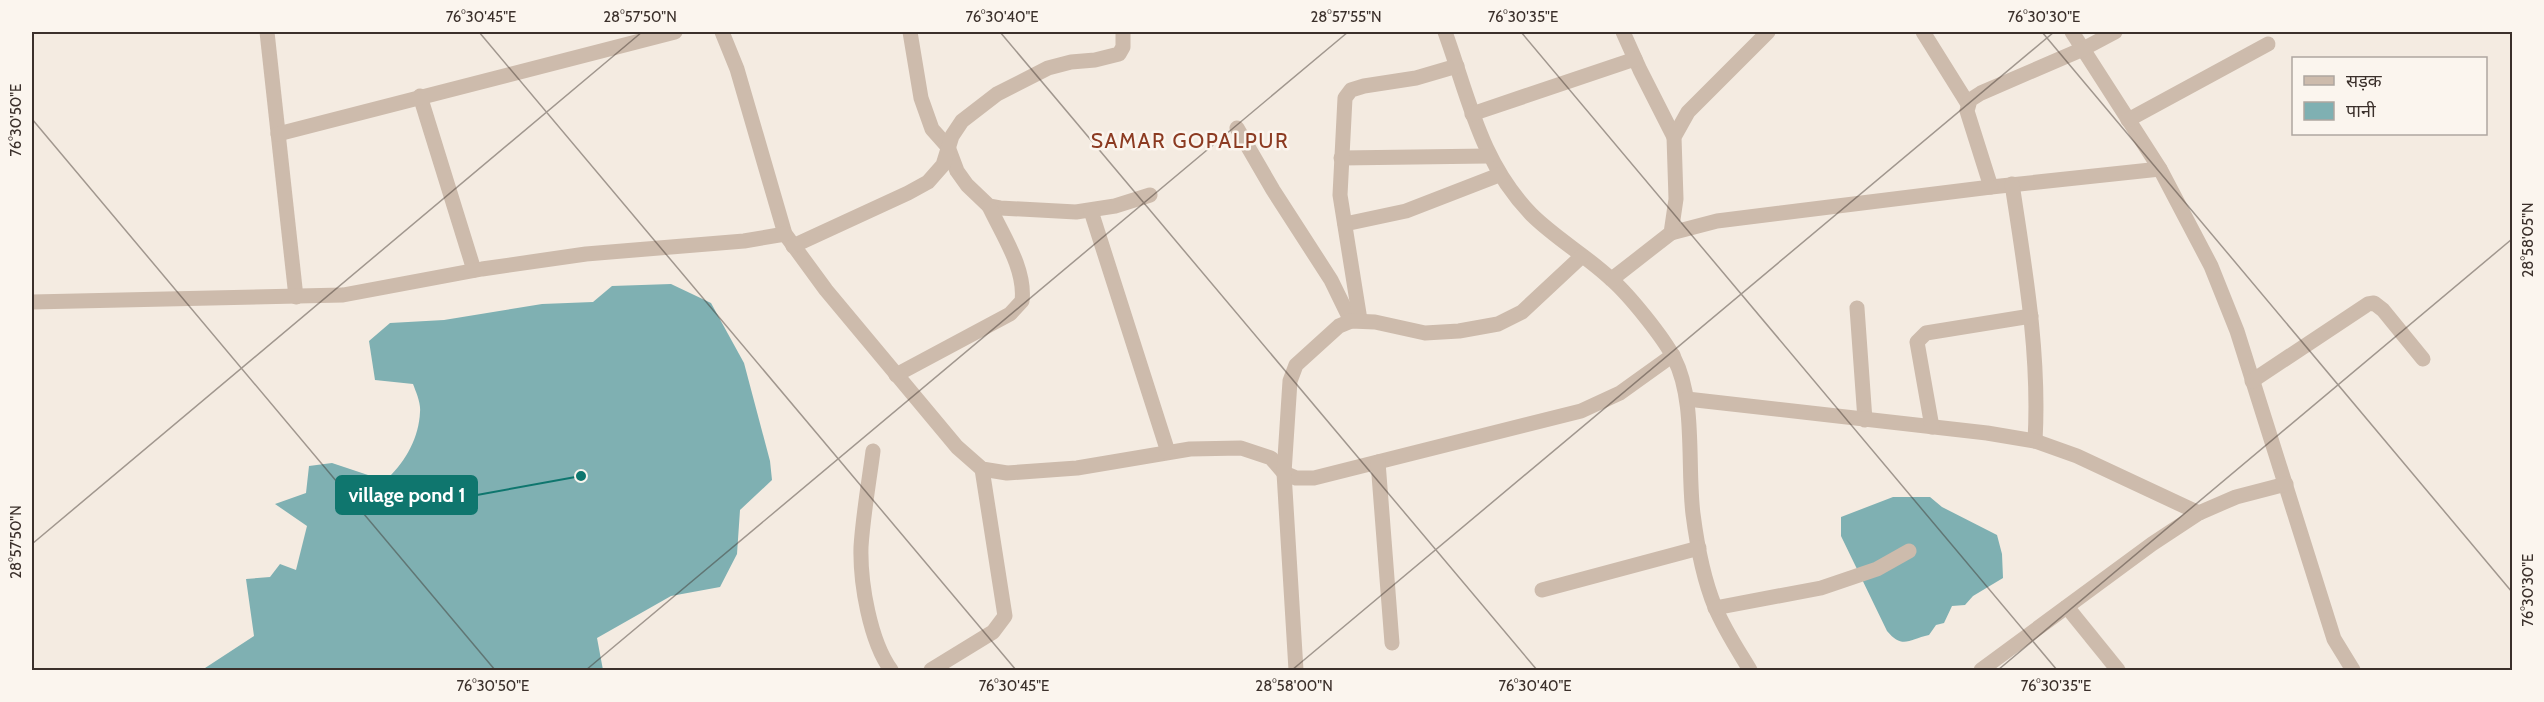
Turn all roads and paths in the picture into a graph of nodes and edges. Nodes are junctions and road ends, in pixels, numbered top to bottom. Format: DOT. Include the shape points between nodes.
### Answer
graph roads {
  1 [pos="267,32"];
  2 [pos="675,32"];
  3 [pos="723,32"];
  4 [pos="910,32"];
  5 [pos="1123,32"];
  6 [pos="1445,32"];
  7 [pos="1623,32"];
  8 [pos="1768,32"];
  9 [pos="1923,32"];
  10 [pos="2072,32"];
  11 [pos="2115,32"];
  12 [pos="2268,44"];
  13 [pos="2083,49"];
  14 [pos="1635,59"];
  15 [pos="1457,66"];
  16 [pos="420,96"];
  17 [pos="1968,104"];
  18 [pos="1472,114"];
  19 [pos="2128,120"];
  20 [pos="1237,128"];
  21 [pos="278,134"];
  22 [pos="1674,136"];
  23 [pos="948,147"];
  24 [pos="1488,156"];
  25 [pos="1341,159"];
  26 [pos="2160,169"];
  27 [pos="1499,175"];
  28 [pos="2012,184"];
  29 [pos="1992,187"];
  30 [pos="1150,195"];
  31 [pos="988,206"];
  32 [pos="1091,211"];
  33 [pos="1345,224"];
  34 [pos="1671,232"];
  35 [pos="789,240"];
  36 [pos="1581,256"];
  37 [pos="474,270"];
  38 [pos="1612,279"];
  39 [pos="296,297"];
  40 [pos="32,302"];
  41 [pos="1857,308"];
  42 [pos="2031,316"];
  43 [pos="1356,321"];
  44 [pos="1673,355"];
  45 [pos="2423,359"];
  46 [pos="896,375"];
  47 [pos="2252,381"];
  48 [pos="1687,399"];
  49 [pos="1865,420"];
  50 [pos="1932,427"];
  51 [pos="2036,441"];
  52 [pos="873,451"];
  53 [pos="1168,452"];
  54 [pos="1378,462"];
  55 [pos="982,469"];
  56 [pos="1284,473"];
  57 [pos="2286,484"];
  58 [pos="2199,513"];
  59 [pos="1699,548"];
  60 [pos="1909,551"];
  61 [pos="1542,590"];
  62 [pos="2067,607"];
  63 [pos="1715,608"];
  64 [pos="1392,643"];
  65 [pos="2346,668"];
  66 [pos="891,670"];
  67 [pos="931,670"];
  68 [pos="1296,670"];
  69 [pos="1750,670"];
  70 [pos="1981,670"];
  71 [pos="2118,670"];
  1 -- 21 [label="street"];
  2 -- 16 [label="street"];
  3 -- 35 [label="street"];
  4 -- 23 [label="street" via="926,114 936,136"];
  5 -- 23 [label="street" via="1119,54 1048,68 997,94 962,120"];
  6 -- 15 [label="street"];
  7 -- 14 [label="street"];
  8 -- 22 [label="street" via="1688,112"];
  9 -- 17 [label="street"];
  10 -- 13 [label="street"];
  11 -- 13 [label="street"];
  12 -- 19 [label="street"];
  13 -- 17 [label="street" via="1981,93"];
  13 -- 19 [label="street"];
  14 -- 18 [label="street"];
  14 -- 22 [label="street"];
  15 -- 18 [label="street"];
  15 -- 25 [label="street" via="1351,90 1343,104"];
  16 -- 21 [label="street"];
  16 -- 37 [label="street"];
  17 -- 29 [label="street"];
  18 -- 24 [label="street"];
  19 -- 26 [label="street"];
  20 -- 43 [label="street"];
  21 -- 39 [label="street"];
  22 -- 34 [label="street" via="1676,199"];
  23 -- 31 [label="street" via="957,171"];
  23 -- 35 [label="street" via="944,165 928,182"];
  24 -- 25 [label="street"];
  24 -- 27 [label="street"];
  25 -- 33 [label="street" via="1340,195"];
  26 -- 28 [label="street"];
  26 -- 47 [label="street" via="2211,266"];
  27 -- 33 [label="street" via="1406,211"];
  27 -- 36 [label="street" via="1531,214"];
  28 -- 29 [label="street"];
  28 -- 42 [label="street"];
  29 -- 34 [label="street" via="1717,221"];
  30 -- 32 [label="street"];
  31 -- 32 [label="street"];
  31 -- 46 [label="street" via="1016,265 1022,301 1010,314"];
  32 -- 53 [label="street"];
  33 -- 43 [label="street"];
  34 -- 38 [label="street"];
  35 -- 37 [label="street" via="586,254"];
  35 -- 46 [label="street"];
  36 -- 38 [label="street"];
  36 -- 43 [label="street" via="1522,312 1498,324 1425,333"];
  37 -- 39 [label="street" via="343,295"];
  38 -- 44 [label="street"];
  39 -- 40 [label="street"];
  41 -- 49 [label="street"];
  42 -- 50 [label="street" via="1920,336 1917,342"];
  42 -- 51 [label="street"];
  43 -- 56 [label="street" via="1339,326 1292,372"];
  44 -- 48 [label="street"];
  44 -- 54 [label="street" via="1599,405"];
  45 -- 47 [label="street" via="2374,303"];
  46 -- 55 [label="street" via="957,447"];
  47 -- 57 [label="street"];
  48 -- 49 [label="street"];
  48 -- 59 [label="street" via="1693,514"];
  49 -- 50 [label="street"];
  50 -- 51 [label="street"];
  51 -- 58 [label="street"];
  52 -- 66 [label="street" via="861,547 863,578 871,623"];
  53 -- 55 [label="street" via="1041,472"];
  53 -- 56 [label="street" via="1241,448 1270,458"];
  54 -- 56 [label="street" via="1314,478"];
  54 -- 64 [label="street"];
  55 -- 67 [label="street" via="1005,616 993,632"];
  56 -- 68 [label="street"];
  57 -- 58 [label="street" via="2236,497"];
  57 -- 65 [label="street" via="2323,608"];
  58 -- 62 [label="street"];
  59 -- 61 [label="street"];
  59 -- 63 [label="street"];
  60 -- 63 [label="street" via="1877,569 1821,588"];
  62 -- 70 [label="street"];
  62 -- 71 [label="street"];
  63 -- 69 [label="street"];
}
